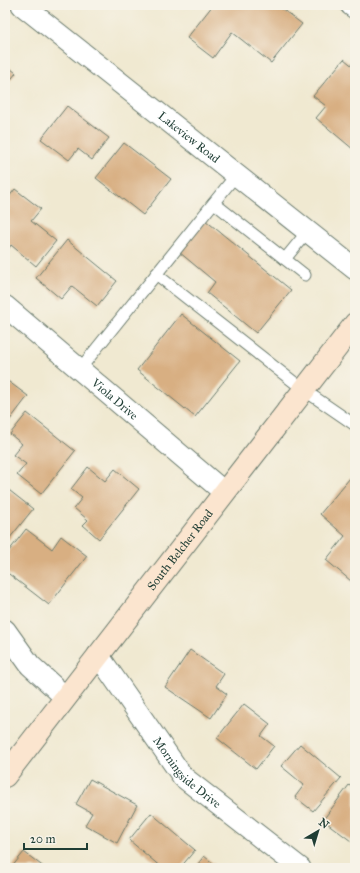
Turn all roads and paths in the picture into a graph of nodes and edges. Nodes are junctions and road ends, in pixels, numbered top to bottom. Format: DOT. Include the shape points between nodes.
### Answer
graph roads {
  1 [pos="22,5"];
  2 [pos="351,5"];
  3 [pos="355,8"];
  4 [pos="236,175"];
  5 [pos="214,203"];
  6 [pos="307,232"];
  7 [pos="285,259"];
  8 [pos="355,269"];
  9 [pos="156,274"];
  10 [pos="305,275"];
  11 [pos="5,306"];
  12 [pos="355,324"];
  13 [pos="80,369"];
  14 [pos="304,390"];
  15 [pos="355,425"];
  16 [pos="224,492"];
  17 [pos="5,630"];
  18 [pos="98,655"];
  19 [pos="65,697"];
  20 [pos="5,776"];
  21 [pos="300,868"];
  1 -- 4 [label="street, Lakeview Road"];
  2 -- 3 [label="street"];
  4 -- 5 [label="lane"];
  4 -- 6 [label="street, Lakeview Road"];
  5 -- 7 [label="lane"];
  5 -- 9 [label="lane"];
  6 -- 7 [label="lane"];
  6 -- 8 [label="street, Lakeview Road"];
  7 -- 10 [label="lane"];
  9 -- 13 [label="lane"];
  9 -- 14 [label="lane"];
  11 -- 13 [label="street, Viola Drive"];
  12 -- 14 [label="main road, South Belcher Road"];
  13 -- 16 [label="street, Viola Drive"];
  14 -- 15 [label="lane"];
  14 -- 16 [label="main road, South Belcher Road"];
  16 -- 18 [label="main road, South Belcher Road"];
  17 -- 19 [label="street" via="30,665"];
  18 -- 19 [label="main road, South Belcher Road"];
  18 -- 21 [label="street, Morningside Drive" via="183,777"];
  19 -- 20 [label="main road, South Belcher Road"];
}
